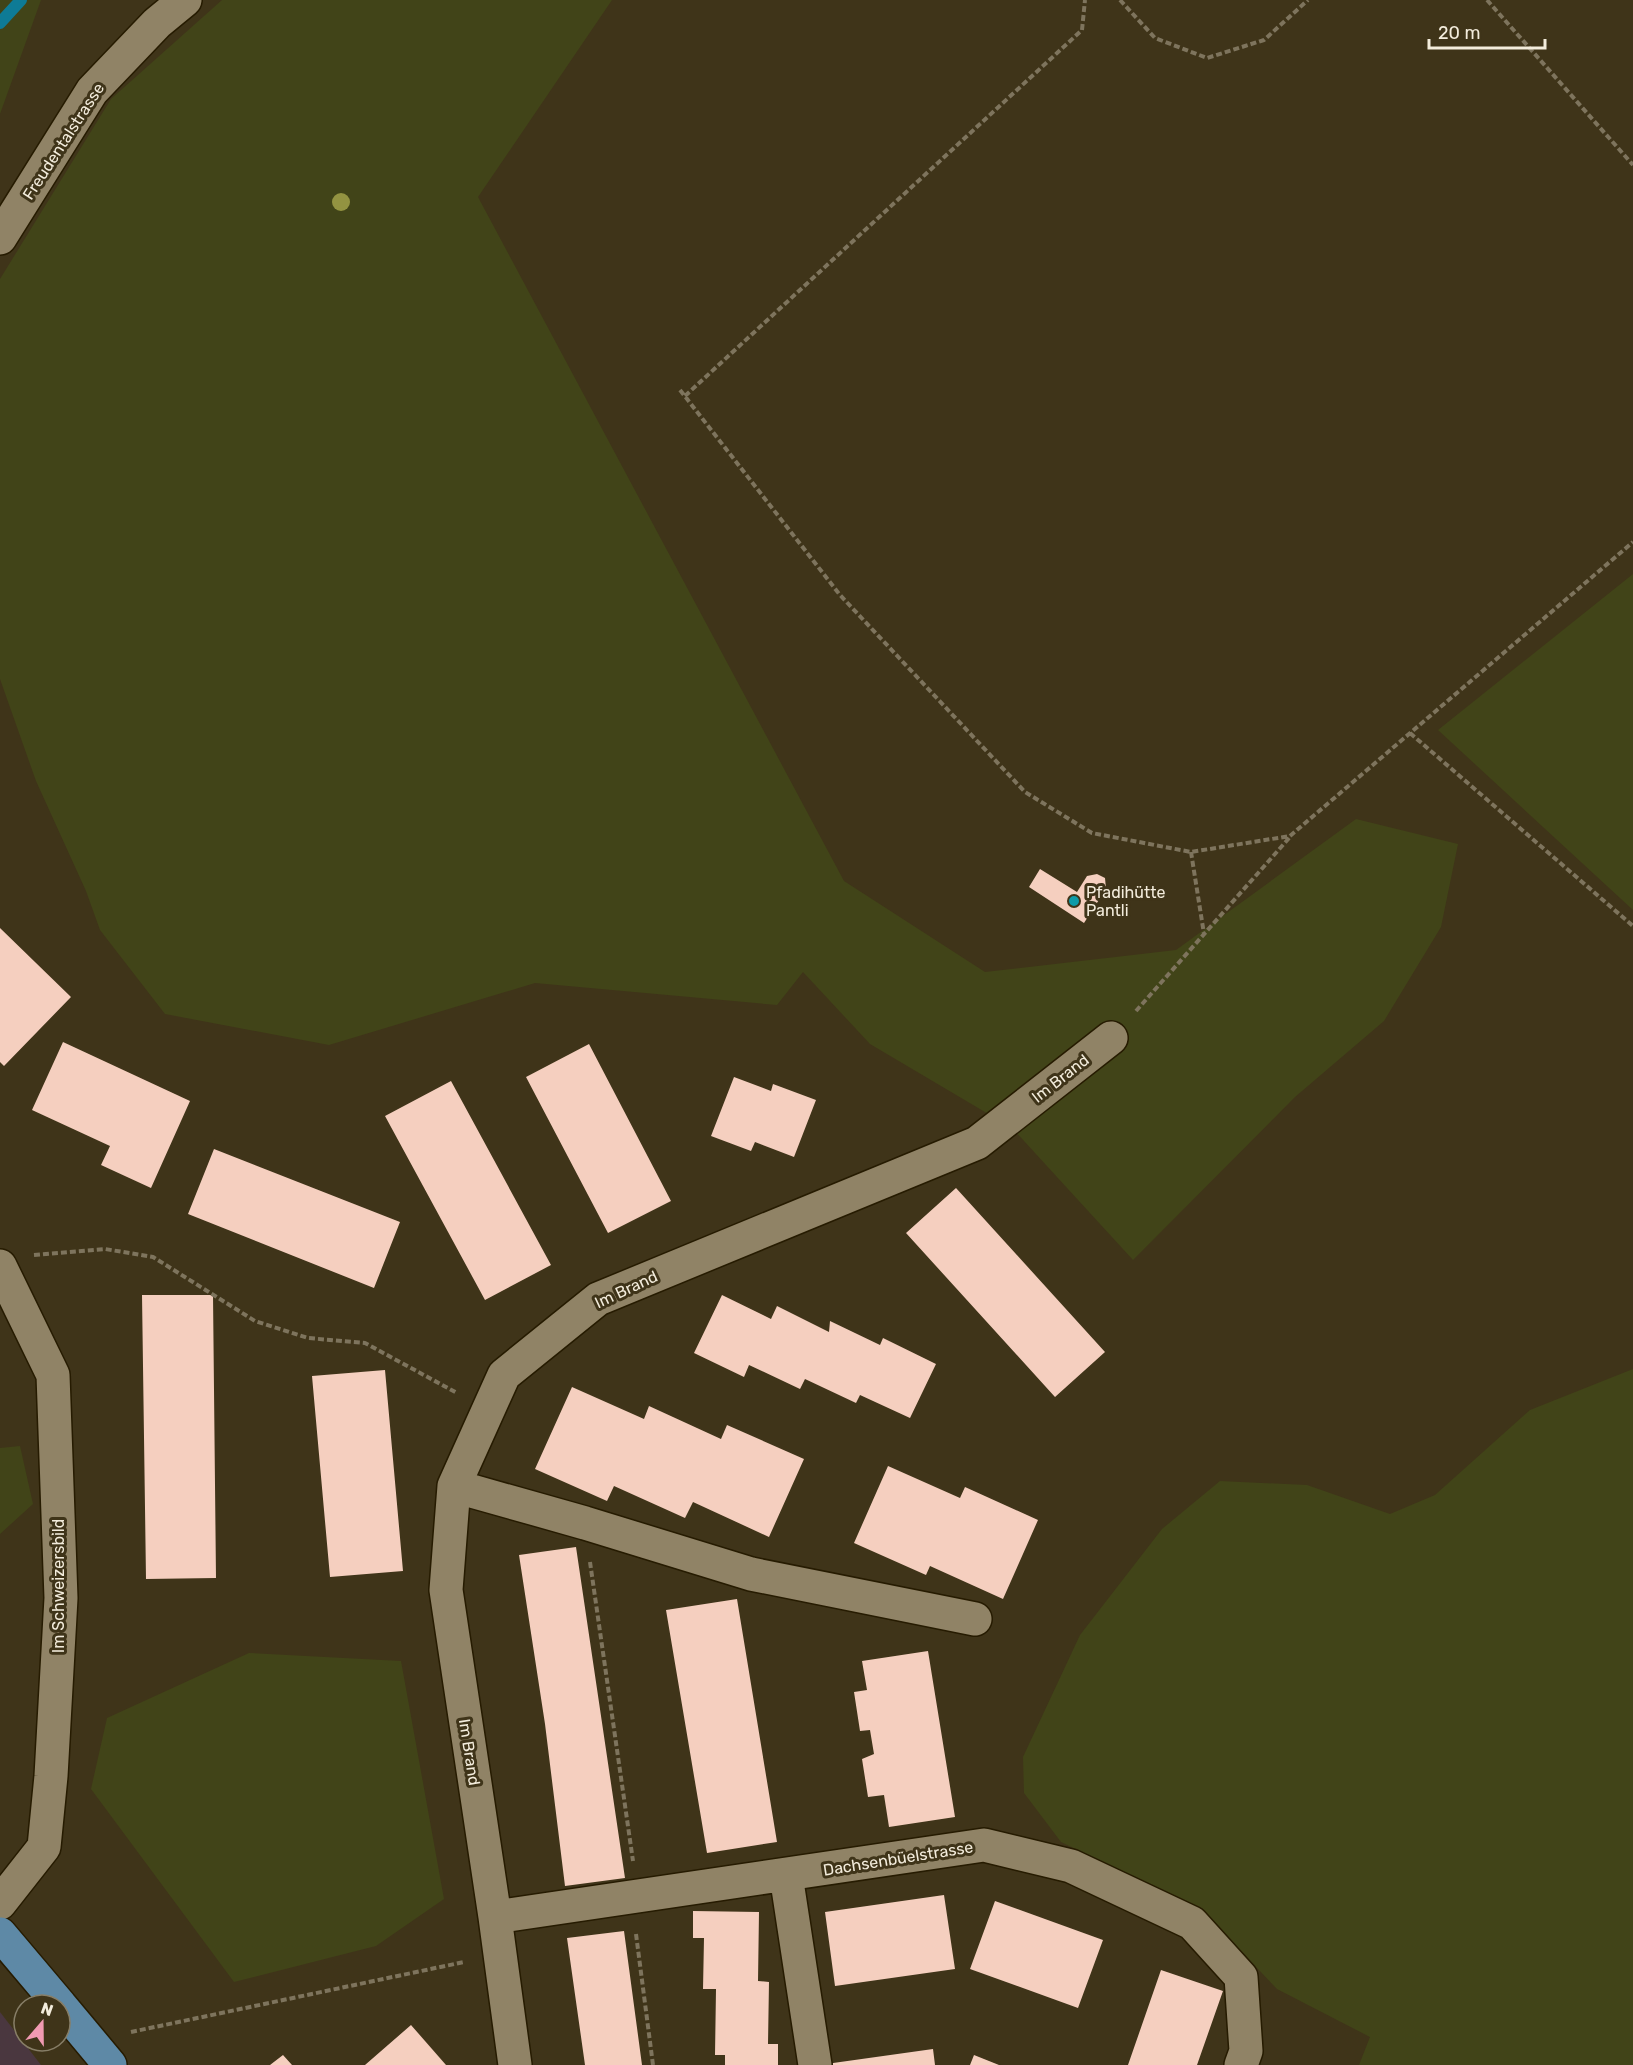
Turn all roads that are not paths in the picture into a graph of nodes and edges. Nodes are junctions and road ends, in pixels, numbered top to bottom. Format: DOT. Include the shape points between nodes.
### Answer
graph roads {
  1 [pos="185,0"];
  2 [pos="0,238"];
  3 [pos="1111,1038"];
  4 [pos="12,1261"];
  5 [pos="454,1486"];
  6 [pos="975,1619"];
  7 [pos="786,1875"];
  8 [pos="0,1903"];
  9 [pos="495,1917"];
  10 [pos="0,1934"];
  11 [pos="50,1993"];
  12 [pos="72,2019"];
  13 [pos="110,2065"];
  14 [pos="515,2065"];
  15 [pos="815,2065"];
  16 [pos="1241,2065"];
  1 -- 2 [label="street, Freudentalstrasse" via="157,22 92,91"];
  3 -- 5 [label="street, Im Brand" via="977,1143 598,1299 504,1375"];
  4 -- 8 [label="street, Im Schweizersbild" via="53,1375 61,1598 44,1847"];
  5 -- 6 [label="street" via="751,1574"];
  5 -- 9 [label="street, Im Brand" via="446,1590"];
  7 -- 9 [label="street, Dachsenbüelstrasse"];
  7 -- 15 [label="street"];
  7 -- 16 [label="street, Dachsenbüelstrasse" via="984,1845 1071,1866 1192,1923 1241,1977 1246,2051"];
  9 -- 14 [label="street, Im Brand"];
  10 -- 11 [label="main road"];
  12 -- 13 [label="main road"];
}
